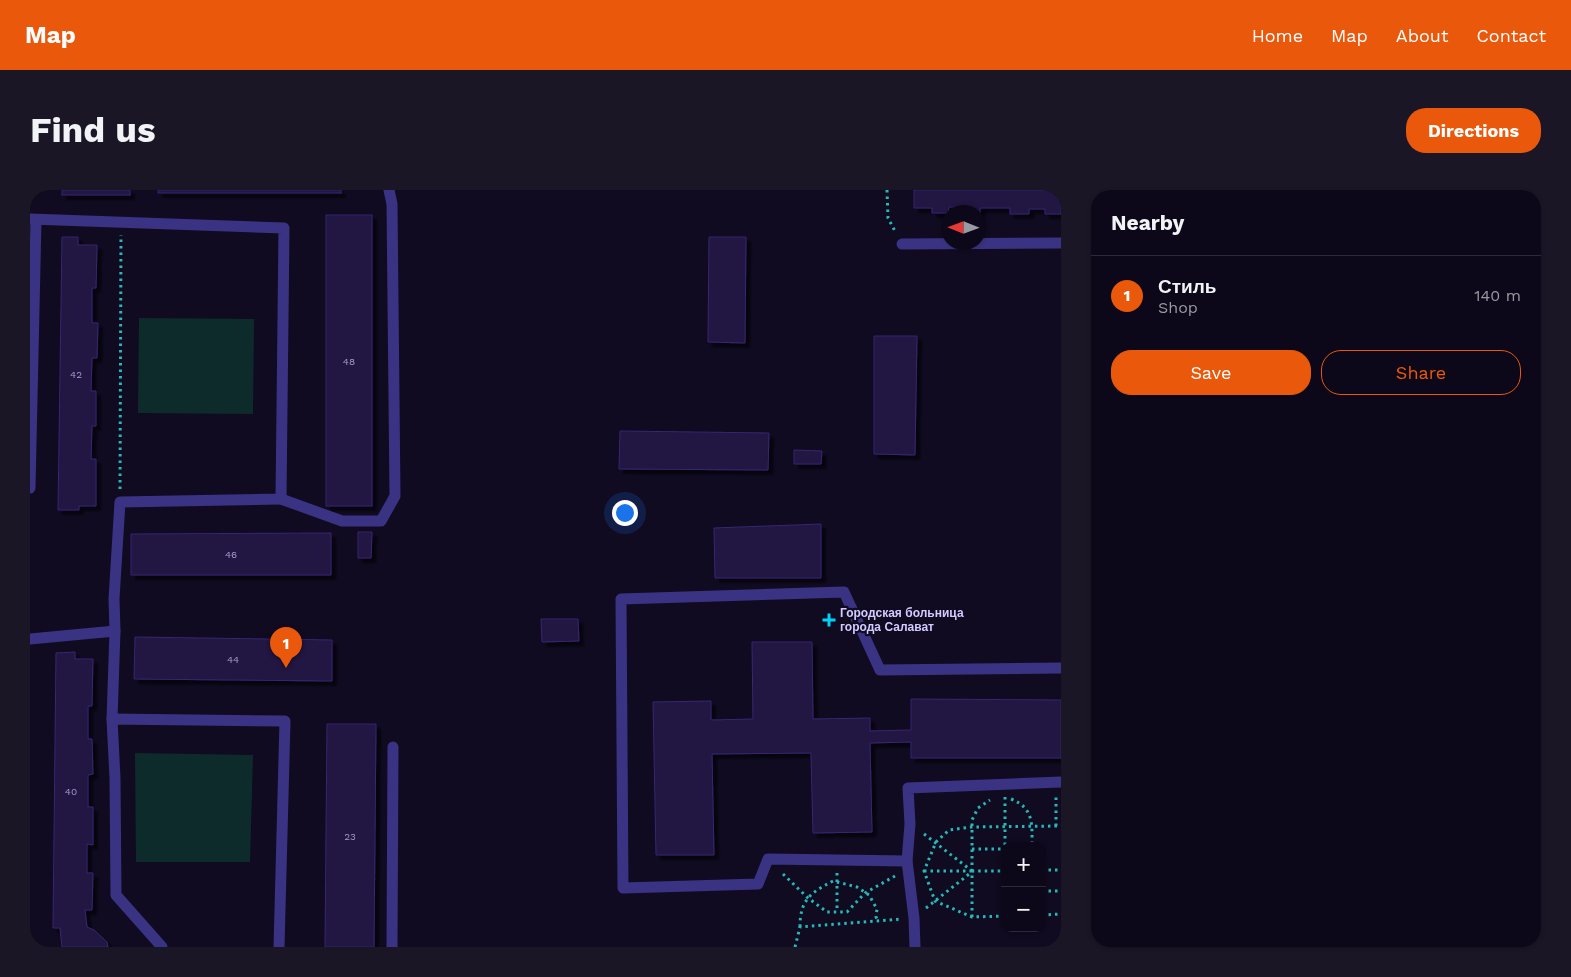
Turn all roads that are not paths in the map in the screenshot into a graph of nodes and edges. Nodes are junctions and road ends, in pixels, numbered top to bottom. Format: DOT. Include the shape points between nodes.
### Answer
graph roads {
  1 [pos="389,190"];
  2 [pos="33,220"];
  3 [pos="1061,243"];
  4 [pos="902,244"];
  5 [pos="30,488"];
  6 [pos="282,499"];
  7 [pos="115,631"];
  8 [pos="30,639"];
  9 [pos="1061,668"];
  10 [pos="112,719"];
  11 [pos="393,747"];
  12 [pos="1058,781"];
  13 [pos="908,865"];
  14 [pos="162,947"];
  15 [pos="279,947"];
  16 [pos="392,947"];
  17 [pos="914,947"];
  1 -- 6 [label="lane" via="392,204 395,496 381,522 342,521"];
  2 -- 5 [label="lane"];
  2 -- 6 [label="lane" via="284,228"];
  3 -- 4 [label="lane"];
  6 -- 7 [label="lane" via="120,502"];
  7 -- 8 [label="lane"];
  7 -- 10 [label="lane"];
  9 -- 13 [label="lane" via="880,670 844,592 621,598 623,888 758,884 768,859"];
  10 -- 14 [label="lane" via="116,895"];
  10 -- 15 [label="lane" via="285,721"];
  11 -- 16 [label="lane"];
  12 -- 13 [label="lane" via="908,788"];
  13 -- 17 [label="lane"];
}
